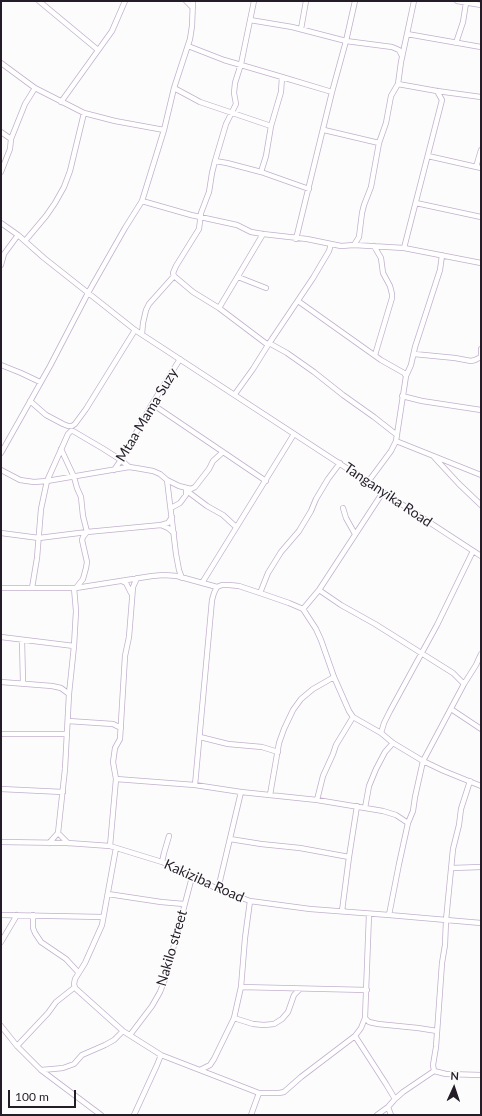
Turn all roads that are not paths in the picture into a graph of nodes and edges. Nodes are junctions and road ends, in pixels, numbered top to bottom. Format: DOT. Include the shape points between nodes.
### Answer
graph roads {
  1 [pos="39,1"];
  2 [pos="125,1"];
  3 [pos="186,1"];
  4 [pos="193,1"];
  5 [pos="254,1"];
  6 [pos="306,1"];
  7 [pos="355,1"];
  8 [pos="414,1"];
  9 [pos="457,1"];
  10 [pos="45,3"];
  11 [pos="466,3"];
  12 [pos="481,5"];
  13 [pos="193,8"];
  14 [pos="250,20"];
  15 [pos="301,30"];
  16 [pos="408,34"];
  17 [pos="346,41"];
  18 [pos="456,43"];
  19 [pos="405,44"];
  20 [pos="188,46"];
  21 [pos="481,47"];
  22 [pos="395,48"];
  23 [pos="98,50"];
  24 [pos="402,56"];
  25 [pos="1,63"];
  26 [pos="240,64"];
  27 [pos="282,77"];
  28 [pos="398,84"];
  29 [pos="35,88"];
  30 [pos="174,88"];
  31 [pos="437,91"];
  32 [pos="332,92"];
  33 [pos="451,93"];
  34 [pos="481,97"];
  35 [pos="442,100"];
  36 [pos="61,102"];
  37 [pos="231,113"];
  38 [pos="84,114"];
  39 [pos="271,126"];
  40 [pos="164,130"];
  41 [pos="324,130"];
  42 [pos="1,132"];
  43 [pos="11,139"];
  44 [pos="379,143"];
  45 [pos="481,150"];
  46 [pos="428,156"];
  47 [pos="215,161"];
  48 [pos="479,167"];
  49 [pos="1,172"];
  50 [pos="261,172"];
  51 [pos="309,188"];
  52 [pos="142,201"];
  53 [pos="416,203"];
  54 [pos="201,217"];
  55 [pos="481,217"];
  56 [pos="1,223"];
  57 [pos="263,234"];
  58 [pos="18,235"];
  59 [pos="296,239"];
  60 [pos="25,241"];
  61 [pos="331,244"];
  62 [pos="354,245"];
  63 [pos="374,246"];
  64 [pos="404,248"];
  65 [pos="442,255"];
  66 [pos="481,263"];
  67 [pos="1,265"];
  68 [pos="174,276"];
  69 [pos="238,277"];
  70 [pos="266,288"];
  71 [pos="88,293"];
  72 [pos="298,301"];
  73 [pos="219,308"];
  74 [pos="135,330"];
  75 [pos="142,334"];
  76 [pos="269,344"];
  77 [pos="481,349"];
  78 [pos="414,354"];
  79 [pos="375,355"];
  80 [pos="481,357"];
  81 [pos="180,359"];
  82 [pos="1,365"];
  83 [pos="406,376"];
  84 [pos="40,382"];
  85 [pos="235,394"];
  86 [pos="402,396"];
  87 [pos="30,401"];
  88 [pos="152,404"];
  89 [pos="481,410"];
  90 [pos="294,434"];
  91 [pos="397,435"];
  92 [pos="396,441"];
  93 [pos="62,448"];
  94 [pos="223,452"];
  95 [pos="1,453"];
  96 [pos="433,455"];
  97 [pos="121,460"];
  98 [pos="340,463"];
  99 [pos="129,467"];
  100 [pos="1,470"];
  101 [pos="114,470"];
  102 [pos="481,475"];
  103 [pos="74,477"];
  104 [pos="167,480"];
  105 [pos="266,481"];
  106 [pos="47,482"];
  107 [pos="368,482"];
  108 [pos="186,490"];
  109 [pos="383,492"];
  110 [pos="481,505"];
  111 [pos="171,508"];
  112 [pos="343,508"];
  113 [pos="172,517"];
  114 [pos="161,525"];
  115 [pos="236,527"];
  116 [pos="88,532"];
  117 [pos="1,533"];
  118 [pos="174,533"];
  119 [pos="355,534"];
  120 [pos="39,538"];
  121 [pos="473,551"];
  122 [pos="480,553"];
  123 [pos="137,578"];
  124 [pos="182,578"];
  125 [pos="122,580"];
  126 [pos="202,583"];
  127 [pos="217,587"];
  128 [pos="2,588"];
  129 [pos="32,588"];
  130 [pos="75,588"];
  131 [pos="319,590"];
  132 [pos="260,593"];
  133 [pos="132,594"];
  134 [pos="303,609"];
  135 [pos="1,637"];
  136 [pos="22,640"];
  137 [pos="74,646"];
  138 [pos="421,653"];
  139 [pos="481,654"];
  140 [pos="334,677"];
  141 [pos="1,682"];
  142 [pos="23,683"];
  143 [pos="464,684"];
  144 [pos="69,694"];
  145 [pos="451,709"];
  146 [pos="353,717"];
  147 [pos="68,720"];
  148 [pos="121,728"];
  149 [pos="481,729"];
  150 [pos="381,733"];
  151 [pos="1,734"];
  152 [pos="67,734"];
  153 [pos="200,737"];
  154 [pos="393,743"];
  155 [pos="278,752"];
  156 [pos="424,761"];
  157 [pos="116,779"];
  158 [pos="470,781"];
  159 [pos="195,785"];
  160 [pos="481,786"];
  161 [pos="1,789"];
  162 [pos="62,792"];
  163 [pos="240,792"];
  164 [pos="270,795"];
  165 [pos="317,800"];
  166 [pos="357,806"];
  167 [pos="365,808"];
  168 [pos="408,823"];
  169 [pos="58,833"];
  170 [pos="169,836"];
  171 [pos="230,839"];
  172 [pos="1,842"];
  173 [pos="49,843"];
  174 [pos="68,843"];
  175 [pos="110,846"];
  176 [pos="116,848"];
  177 [pos="349,856"];
  178 [pos="162,862"];
  179 [pos="481,867"];
  180 [pos="452,868"];
  181 [pos="192,877"];
  182 [pos="218,890"];
  183 [pos="108,894"];
  184 [pos="250,901"];
  185 [pos="184,904"];
  186 [pos="342,911"];
  187 [pos="370,914"];
  188 [pos="1,915"];
  189 [pos="17,915"];
  190 [pos="33,915"];
  191 [pos="390,915"];
  192 [pos="103,917"];
  193 [pos="446,920"];
  194 [pos="481,923"];
  195 [pos="1,942"];
  196 [pos="78,972"];
  197 [pos="75,987"];
  198 [pos="241,987"];
  199 [pos="300,988"];
  200 [pos="367,990"];
  201 [pos="234,1018"];
  202 [pos="365,1018"];
  203 [pos="1,1026"];
  204 [pos="123,1031"];
  205 [pos="437,1032"];
  206 [pos="130,1035"];
  207 [pos="355,1036"];
  208 [pos="16,1046"];
  209 [pos="161,1055"];
  210 [pos="41,1070"];
  211 [pos="200,1070"];
  212 [pos="434,1071"];
  213 [pos="481,1075"];
  214 [pos="259,1093"];
  215 [pos="395,1099"];
  216 [pos="388,1107"];
  217 [pos="101,1115"];
  218 [pos="134,1115"];
  219 [pos="251,1115"];
  220 [pos="377,1115"];
  221 [pos="391,1115"];
  1 -- 10 [label="street"];
  2 -- 23 [label="street" via="112,31"];
  3 -- 13 [label="street"];
  4 -- 13 [label="street"];
  5 -- 14 [label="street"];
  6 -- 15 [label="street"];
  7 -- 17 [label="street"];
  8 -- 16 [label="street"];
  9 -- 11 [label="street"];
  10 -- 23 [label="street"];
  11 -- 12 [label="street"];
  11 -- 18 [label="street"];
  13 -- 20 [label="street" via="192,32"];
  14 -- 15 [label="street"];
  14 -- 26 [label="street"];
  15 -- 17 [label="street"];
  16 -- 18 [label="street"];
  16 -- 19 [label="street"];
  17 -- 22 [label="street"];
  17 -- 32 [label="street"];
  18 -- 21 [label="street"];
  19 -- 22 [label="street" via="401,48"];
  19 -- 24 [label="street"];
  20 -- 26 [label="street"];
  20 -- 30 [label="street"];
  22 -- 24 [label="street"];
  23 -- 36 [label="street"];
  24 -- 28 [label="street"];
  25 -- 29 [label="street"];
  26 -- 27 [label="street"];
  26 -- 37 [label="street" via="235,83 236,104"];
  27 -- 32 [label="street"];
  27 -- 39 [label="street" via="281,92"];
  28 -- 31 [label="street"];
  28 -- 44 [label="street" via="391,96"];
  29 -- 36 [label="street"];
  29 -- 43 [label="street" via="25,104"];
  30 -- 37 [label="street" via="200,102"];
  30 -- 40 [label="street"];
  31 -- 33 [label="street"];
  31 -- 35 [label="street"];
  32 -- 41 [label="street"];
  33 -- 34 [label="street"];
  33 -- 35 [label="street"];
  35 -- 46 [label="street"];
  36 -- 38 [label="street"];
  37 -- 39 [label="street"];
  37 -- 47 [label="street"];
  38 -- 40 [label="street"];
  38 -- 60 [label="street" via="64,187 46,216"];
  39 -- 50 [label="street"];
  40 -- 52 [label="street"];
  41 -- 44 [label="street"];
  41 -- 51 [label="street"];
  42 -- 43 [label="street"];
  43 -- 49 [label="street"];
  44 -- 62 [label="street" via="371,188 362,213 359,237"];
  45 -- 48 [label="street"];
  46 -- 48 [label="street"];
  46 -- 53 [label="street"];
  47 -- 50 [label="street"];
  47 -- 54 [label="street"];
  50 -- 51 [label="street"];
  51 -- 59 [label="street"];
  52 -- 54 [label="street"];
  52 -- 71 [label="street"];
  53 -- 55 [label="street"];
  53 -- 64 [label="street"];
  54 -- 57 [label="street"];
  54 -- 68 [label="street" via="199,230 174,269"];
  56 -- 58 [label="street, Tanganyika Road"];
  57 -- 59 [label="street"];
  57 -- 69 [label="street"];
  58 -- 60 [label="street, Tanganyika Road"];
  58 -- 67 [label="street" via="4,254"];
  59 -- 61 [label="street"];
  60 -- 71 [label="street, Tanganyika Road"];
  61 -- 62 [label="street"];
  61 -- 72 [label="street"];
  62 -- 63 [label="street"];
  63 -- 64 [label="street"];
  63 -- 79 [label="street" via="381,258 383,273 392,294"];
  64 -- 65 [label="street"];
  65 -- 66 [label="street"];
  65 -- 78 [label="street" via="440,270"];
  68 -- 73 [label="street" via="193,292"];
  68 -- 75 [label="street" via="149,304"];
  69 -- 70 [label="street"];
  69 -- 73 [label="street"];
  71 -- 74 [label="street, Tanganyika Road"];
  71 -- 84 [label="street"];
  72 -- 76 [label="street"];
  72 -- 79 [label="street"];
  73 -- 76 [label="street"];
  74 -- 75 [label="street, Tanganyika Road"];
  74 -- 87 [label="street" via="75,424 62,424 46,415"];
  75 -- 81 [label="street, Tanganyika Road"];
  76 -- 85 [label="street"];
  76 -- 91 [label="street" via="314,372"];
  77 -- 80 [label="street"];
  78 -- 80 [label="street" via="471,361"];
  78 -- 83 [label="street"];
  79 -- 83 [label="street"];
  81 -- 85 [label="street, Tanganyika Road"];
  81 -- 88 [label="street, Mtaa Mama Suzy"];
  82 -- 84 [label="street"];
  83 -- 86 [label="street"];
  84 -- 87 [label="street"];
  85 -- 90 [label="street, Tanganyika Road"];
  86 -- 89 [label="street" via="422,402"];
  86 -- 91 [label="street"];
  87 -- 95 [label="street"];
  88 -- 94 [label="street"];
  88 -- 97 [label="street, Mtaa Mama Suzy"];
  90 -- 98 [label="street, Tanganyika Road"];
  90 -- 105 [label="street"];
  91 -- 92 [label="street"];
  92 -- 96 [label="street"];
  92 -- 107 [label="street"];
  93 -- 97 [label="street" via="68,434 73,431"];
  93 -- 103 [label="street"];
  93 -- 106 [label="street"];
  94 -- 105 [label="street"];
  94 -- 108 [label="street" via="213,460 195,487"];
  96 -- 102 [label="street"];
  96 -- 110 [label="street"];
  97 -- 99 [label="street"];
  97 -- 101 [label="street, Mtaa Mama Suzy"];
  98 -- 107 [label="street, Tanganyika Road"];
  98 -- 132 [label="street" via="328,479 299,531 281,552 268,573"];
  99 -- 101 [label="street"];
  99 -- 104 [label="street" via="153,471"];
  100 -- 106 [label="street" via="20,480"];
  101 -- 103 [label="street"];
  103 -- 106 [label="street"];
  103 -- 116 [label="street"];
  104 -- 108 [label="street"];
  104 -- 111 [label="street"];
  105 -- 115 [label="street"];
  106 -- 120 [label="street" via="41,509"];
  107 -- 109 [label="street, Tanganyika Road"];
  108 -- 111 [label="street" via="186,495 180,503"];
  108 -- 115 [label="street"];
  109 -- 119 [label="street"];
  109 -- 121 [label="street, Tanganyika Road"];
  111 -- 113 [label="street"];
  112 -- 119 [label="street"];
  113 -- 114 [label="street" via="168,523"];
  113 -- 118 [label="street"];
  114 -- 116 [label="street"];
  114 -- 118 [label="street"];
  115 -- 126 [label="street"];
  116 -- 120 [label="street"];
  116 -- 130 [label="street" via="82,540 86,568 83,579"];
  117 -- 120 [label="street"];
  118 -- 124 [label="street"];
  119 -- 131 [label="street"];
  120 -- 129 [label="street"];
  121 -- 122 [label="street, Tanganyika Road"];
  121 -- 138 [label="street"];
  123 -- 124 [label="street" via="164,575"];
  123 -- 125 [label="street"];
  123 -- 133 [label="street"];
  124 -- 126 [label="street"];
  125 -- 130 [label="street"];
  125 -- 133 [label="street"];
  126 -- 127 [label="street"];
  127 -- 132 [label="street" via="239,586"];
  127 -- 153 [label="street" via="212,600"];
  128 -- 129 [label="street"];
  129 -- 130 [label="street"];
  130 -- 137 [label="street"];
  131 -- 134 [label="street"];
  131 -- 138 [label="street"];
  132 -- 134 [label="street"];
  133 -- 148 [label="street"];
  134 -- 140 [label="street" via="316,629"];
  135 -- 136 [label="street"];
  136 -- 137 [label="street"];
  136 -- 142 [label="street"];
  137 -- 144 [label="street"];
  138 -- 143 [label="street" via="453,673"];
  138 -- 150 [label="street" via="384,722"];
  139 -- 143 [label="street"];
  140 -- 146 [label="street"];
  140 -- 155 [label="street" via="301,699 284,729"];
  141 -- 142 [label="street"];
  142 -- 144 [label="street" via="61,688"];
  143 -- 145 [label="street"];
  144 -- 147 [label="street"];
  145 -- 149 [label="street"];
  145 -- 156 [label="street"];
  146 -- 150 [label="street"];
  146 -- 165 [label="street" via="336,745 323,776"];
  147 -- 148 [label="street" via="113,724"];
  147 -- 152 [label="street"];
  148 -- 157 [label="street" via="112,762"];
  150 -- 154 [label="street"];
  151 -- 152 [label="street"];
  152 -- 162 [label="street"];
  153 -- 155 [label="street"];
  153 -- 159 [label="street"];
  154 -- 156 [label="street"];
  154 -- 167 [label="street" via="376,769"];
  155 -- 164 [label="street"];
  156 -- 158 [label="street"];
  156 -- 168 [label="street"];
  157 -- 159 [label="street"];
  157 -- 175 [label="street"];
  158 -- 160 [label="street"];
  158 -- 180 [label="street" via="461,809"];
  159 -- 163 [label="street"];
  161 -- 162 [label="street"];
  162 -- 169 [label="street"];
  163 -- 164 [label="street"];
  163 -- 171 [label="street"];
  164 -- 165 [label="street"];
  165 -- 166 [label="street"];
  166 -- 167 [label="street"];
  166 -- 177 [label="street"];
  167 -- 168 [label="street" via="396,815"];
  168 -- 191 [label="street"];
  169 -- 173 [label="street"];
  169 -- 174 [label="street"];
  170 -- 178 [label="street"];
  171 -- 177 [label="street"];
  171 -- 182 [label="street"];
  172 -- 173 [label="street, Kakiziba Road"];
  173 -- 174 [label="street, Kakiziba Road"];
  174 -- 175 [label="street, Kakiziba Road"];
  175 -- 176 [label="street, Kakiziba Road"];
  176 -- 178 [label="street, Kakiziba Road"];
  176 -- 183 [label="street"];
  177 -- 186 [label="street"];
  178 -- 181 [label="street, Kakiziba Road"];
  179 -- 180 [label="street"];
  180 -- 193 [label="street"];
  181 -- 182 [label="street, Kakiziba Road"];
  181 -- 185 [label="street, Nakilo street"];
  182 -- 184 [label="street, Kakiziba Road"];
  183 -- 185 [label="street"];
  183 -- 192 [label="street"];
  184 -- 186 [label="street, Kakiziba Road" via="310,910"];
  184 -- 198 [label="street"];
  185 -- 206 [label="street, Nakilo street" via="160,992"];
  186 -- 187 [label="street, Kakiziba Road"];
  187 -- 191 [label="street, Kakiziba Road"];
  187 -- 200 [label="street"];
  188 -- 189 [label="street"];
  189 -- 190 [label="street"];
  189 -- 195 [label="street"];
  190 -- 192 [label="street"];
  190 -- 196 [label="street" via="33,928 41,942 66,959"];
  191 -- 193 [label="street, Kakiziba Road"];
  192 -- 196 [label="street" via="85,962"];
  193 -- 194 [label="street, Kakiziba Road"];
  193 -- 205 [label="street"];
  196 -- 197 [label="street"];
  197 -- 204 [label="street"];
  197 -- 208 [label="street" via="56,1002"];
  198 -- 199 [label="street"];
  198 -- 201 [label="street"];
  199 -- 200 [label="street"];
  199 -- 201 [label="street" via="294,995 288,1012 274,1024 253,1024"];
  200 -- 202 [label="street"];
  201 -- 211 [label="street" via="214,1059 206,1068"];
  202 -- 205 [label="street" via="378,1024"];
  202 -- 207 [label="street"];
  203 -- 208 [label="street"];
  204 -- 206 [label="street"];
  204 -- 210 [label="street" via="114,1040 82,1055 74,1064 53,1070"];
  205 -- 212 [label="street"];
  206 -- 209 [label="street"];
  207 -- 214 [label="street" via="284,1092"];
  207 -- 215 [label="street"];
  208 -- 210 [label="street"];
  209 -- 211 [label="street"];
  209 -- 218 [label="street"];
  210 -- 217 [label="street"];
  211 -- 214 [label="street"];
  212 -- 213 [label="street"];
  212 -- 215 [label="street"];
  214 -- 219 [label="street"];
  215 -- 216 [label="street"];
  216 -- 220 [label="street"];
  216 -- 221 [label="street"];
}
